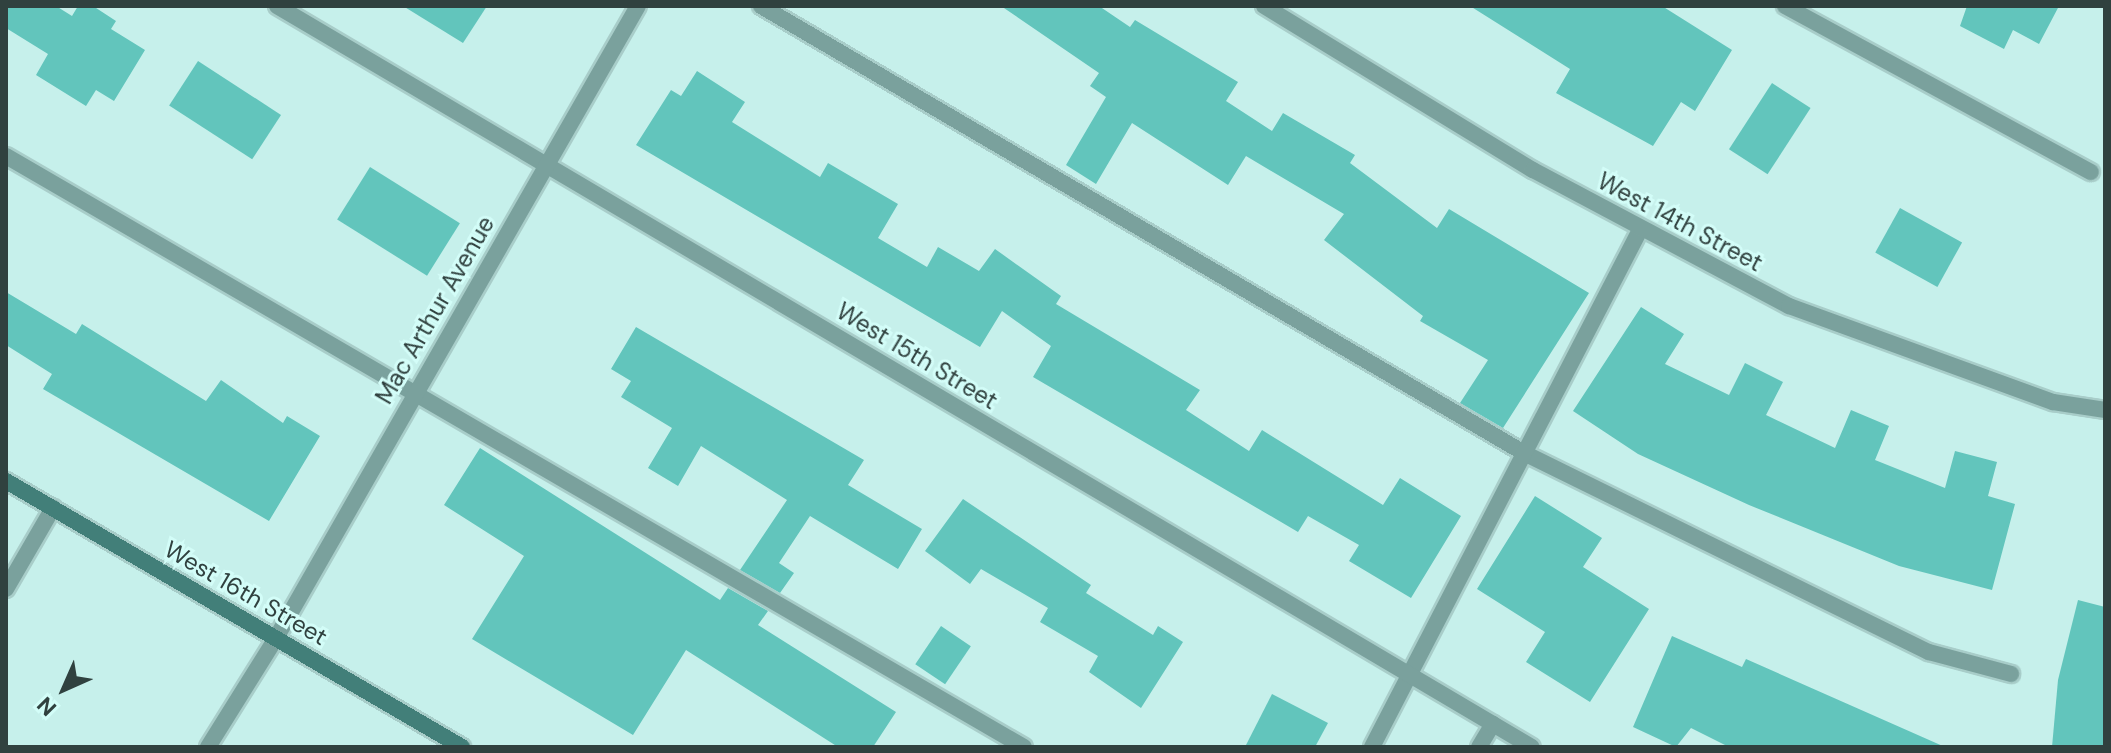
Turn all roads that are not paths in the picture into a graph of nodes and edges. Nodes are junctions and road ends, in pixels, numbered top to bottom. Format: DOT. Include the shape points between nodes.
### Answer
graph roads {
  1 [pos="277,6"];
  2 [pos="638,6"];
  3 [pos="761,6"];
  4 [pos="1264,6"];
  5 [pos="1785,6"];
  6 [pos="6,156"];
  7 [pos="546,164"];
  8 [pos="2091,172"];
  9 [pos="1640,230"];
  10 [pos="414,395"];
  11 [pos="2105,410"];
  12 [pos="1524,453"];
  13 [pos="6,481"];
  14 [pos="53,508"];
  15 [pos="6,589"];
  16 [pos="276,638"];
  17 [pos="2011,674"];
  18 [pos="1412,676"];
  19 [pos="1493,724"];
  20 [pos="208,747"];
  21 [pos="461,747"];
  22 [pos="1024,747"];
  23 [pos="1372,747"];
  24 [pos="1479,747"];
  25 [pos="1532,747"];
  1 -- 7 [label="street, West 15th Street"];
  2 -- 7 [label="street, Mac Arthur Avenue"];
  3 -- 12 [label="street"];
  4 -- 9 [label="street, West 14th Street"];
  5 -- 8 [label="street"];
  6 -- 10 [label="street"];
  7 -- 10 [label="street, Mac Arthur Avenue"];
  7 -- 18 [label="street, West 15th Street"];
  9 -- 11 [label="street, West 14th Street" via="1789,306 1915,357 2053,402"];
  9 -- 12 [label="street"];
  10 -- 16 [label="street, Mac Arthur Avenue"];
  10 -- 22 [label="street"];
  12 -- 17 [label="street" via="1929,652"];
  12 -- 18 [label="street"];
  13 -- 14 [label="main road, West 16th Street"];
  14 -- 15 [label="street"];
  14 -- 16 [label="main road, West 16th Street"];
  16 -- 20 [label="street, Mac Arthur Avenue"];
  16 -- 21 [label="main road, West 16th Street"];
  18 -- 19 [label="street, West 15th Street"];
  18 -- 23 [label="street"];
  19 -- 24 [label="street"];
  19 -- 25 [label="street, West 15th Street"];
}
